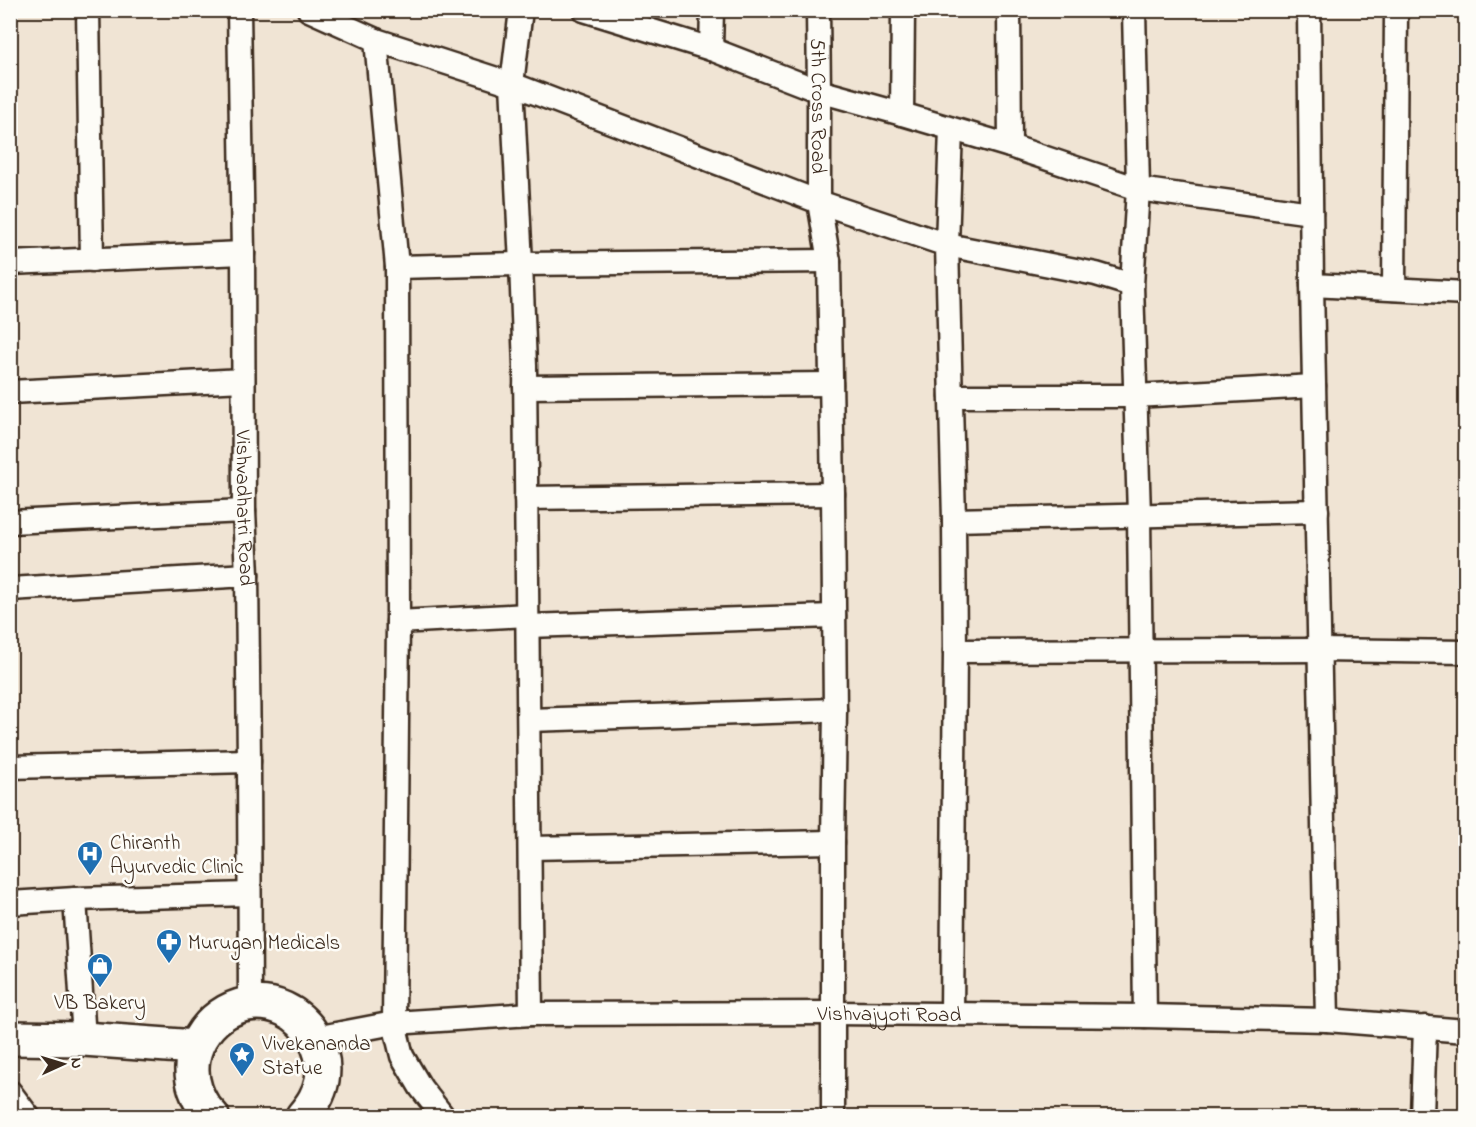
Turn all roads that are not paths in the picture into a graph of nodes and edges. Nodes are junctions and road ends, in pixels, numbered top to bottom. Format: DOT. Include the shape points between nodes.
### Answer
graph roads {
  1 [pos="88,10"];
  2 [pos="239,10"];
  3 [pos="309,10"];
  4 [pos="521,10"];
  5 [pos="584,10"];
  6 [pos="712,10"];
  7 [pos="818,10"];
  8 [pos="903,10"];
  9 [pos="1010,10"];
  10 [pos="1134,10"];
  11 [pos="1309,10"];
  12 [pos="1396,12"];
  13 [pos="620,15"];
  14 [pos="376,40"];
  15 [pos="711,49"];
  16 [pos="512,84"];
  17 [pos="819,91"];
  18 [pos="902,114"];
  19 [pos="951,129"];
  20 [pos="1010,146"];
  21 [pos="1138,189"];
  22 [pos="819,202"];
  23 [pos="1311,213"];
  24 [pos="946,245"];
  25 [pos="243,253"];
  26 [pos="92,260"];
  27 [pos="829,261"];
  28 [pos="10,263"];
  29 [pos="521,264"];
  30 [pos="397,267"];
  31 [pos="1132,285"];
  32 [pos="1312,285"];
  33 [pos="1394,289"];
  34 [pos="1466,293"];
  35 [pos="243,380"];
  36 [pos="831,384"];
  37 [pos="1314,386"];
  38 [pos="525,387"];
  39 [pos="10,392"];
  40 [pos="951,396"];
  41 [pos="1135,396"];
  42 [pos="833,494"];
  43 [pos="526,498"];
  44 [pos="244,511"];
  45 [pos="1317,511"];
  46 [pos="1139,515"];
  47 [pos="954,520"];
  48 [pos="10,522"];
  49 [pos="247,575"];
  50 [pos="10,589"];
  51 [pos="834,616"];
  52 [pos="527,621"];
  53 [pos="398,622"];
  54 [pos="1141,650"];
  55 [pos="1319,650"];
  56 [pos="955,651"];
  57 [pos="1466,652"];
  58 [pos="836,710"];
  59 [pos="529,720"];
  60 [pos="249,761"];
  61 [pos="10,767"];
  62 [pos="832,842"];
  63 [pos="530,848"];
  64 [pos="249,894"];
  65 [pos="75,899"];
  66 [pos="10,903"];
  67 [pos="250,1005"];
  68 [pos="832,1013"];
  69 [pos="531,1014"];
  70 [pos="952,1014"];
  71 [pos="1145,1016"];
  72 [pos="1326,1020"];
  73 [pos="394,1023"];
  74 [pos="1425,1027"];
  75 [pos="1466,1031"];
  76 [pos="10,1038"];
  77 [pos="315,1038"];
  78 [pos="84,1039"];
  79 [pos="195,1047"];
  80 [pos="10,1092"];
  81 [pos="28,1116"];
  82 [pos="212,1116"];
  83 [pos="303,1116"];
  84 [pos="443,1116"];
  85 [pos="833,1116"];
  86 [pos="1422,1116"];
  1 -- 26 [label="street"];
  2 -- 25 [label="street, Vishvadhatri Road"];
  3 -- 14 [label="street"];
  4 -- 16 [label="street"];
  5 -- 13 [label="street"];
  6 -- 15 [label="street"];
  7 -- 17 [label="street, 5th Cross Road"];
  8 -- 18 [label="street"];
  9 -- 20 [label="street"];
  10 -- 21 [label="street"];
  11 -- 23 [label="street"];
  12 -- 33 [label="street"];
  13 -- 15 [label="street"];
  14 -- 16 [label="street"];
  14 -- 30 [label="street"];
  15 -- 17 [label="street"];
  16 -- 22 [label="street"];
  16 -- 29 [label="street"];
  17 -- 18 [label="street"];
  17 -- 22 [label="street, 5th Cross Road"];
  18 -- 19 [label="street"];
  19 -- 20 [label="street"];
  19 -- 24 [label="street"];
  20 -- 21 [label="street"];
  21 -- 23 [label="street"];
  21 -- 31 [label="street"];
  22 -- 24 [label="street"];
  22 -- 27 [label="street, 5th Cross Road"];
  23 -- 32 [label="street"];
  24 -- 31 [label="street" via="1096,274"];
  24 -- 40 [label="street"];
  25 -- 26 [label="street"];
  25 -- 35 [label="street, Vishvadhatri Road"];
  26 -- 28 [label="street"];
  27 -- 29 [label="street"];
  27 -- 36 [label="street, 5th Cross Road"];
  29 -- 30 [label="street"];
  29 -- 38 [label="street"];
  30 -- 53 [label="street"];
  31 -- 41 [label="street"];
  32 -- 33 [label="street"];
  32 -- 37 [label="street"];
  33 -- 34 [label="street"];
  35 -- 39 [label="street"];
  35 -- 44 [label="street, Vishvadhatri Road"];
  36 -- 38 [label="street"];
  36 -- 42 [label="street, 5th Cross Road"];
  37 -- 41 [label="street"];
  37 -- 45 [label="street"];
  38 -- 43 [label="street"];
  40 -- 41 [label="street"];
  40 -- 47 [label="street"];
  41 -- 46 [label="street"];
  42 -- 43 [label="street"];
  42 -- 51 [label="street, 5th Cross Road"];
  43 -- 52 [label="street"];
  44 -- 48 [label="street"];
  44 -- 49 [label="street, Vishvadhatri Road"];
  45 -- 46 [label="street"];
  45 -- 55 [label="street"];
  46 -- 47 [label="street"];
  46 -- 54 [label="street"];
  47 -- 56 [label="street"];
  49 -- 50 [label="street"];
  49 -- 60 [label="street, Vishvadhatri Road"];
  51 -- 52 [label="street"];
  51 -- 58 [label="street, 5th Cross Road"];
  52 -- 53 [label="street"];
  52 -- 59 [label="street"];
  53 -- 73 [label="street"];
  54 -- 55 [label="street"];
  54 -- 56 [label="street"];
  54 -- 71 [label="street"];
  55 -- 57 [label="street"];
  55 -- 72 [label="street"];
  56 -- 70 [label="street"];
  58 -- 59 [label="street"];
  58 -- 62 [label="street, 5th Cross Road"];
  59 -- 63 [label="street"];
  60 -- 61 [label="street"];
  60 -- 64 [label="street, Vishvadhatri Road"];
  62 -- 63 [label="street"];
  62 -- 68 [label="street, 5th Cross Road"];
  63 -- 69 [label="street"];
  64 -- 65 [label="street"];
  64 -- 67 [label="street, Vishvadhatri Road"];
  65 -- 66 [label="street"];
  65 -- 78 [label="street"];
  67 -- 77 [label="street" via="284,1009 302,1021"];
  67 -- 79 [label="street" via="222,1014 206,1028"];
  68 -- 69 [label="street, Vishvajyoti Road"];
  68 -- 70 [label="street, Vishvajyoti Road"];
  68 -- 85 [label="street, 5th Cross Road"];
  69 -- 73 [label="street, Vishvajyoti Road"];
  70 -- 71 [label="street, Vishvajyoti Road"];
  71 -- 72 [label="street, Vishvajyoti Road"];
  72 -- 74 [label="street, Vishvajyoti Road"];
  73 -- 77 [label="street, Vishvajyoti Road"];
  73 -- 84 [label="street" via="402,1056"];
  74 -- 75 [label="street, Vishvajyoti Road"];
  74 -- 86 [label="street"];
  76 -- 78 [label="street"];
  77 -- 83 [label="street" via="322,1058 322,1080 315,1101"];
  78 -- 79 [label="street"];
  79 -- 82 [label="street" via="191,1069 195,1090"];
  80 -- 81 [label="street"];
}
